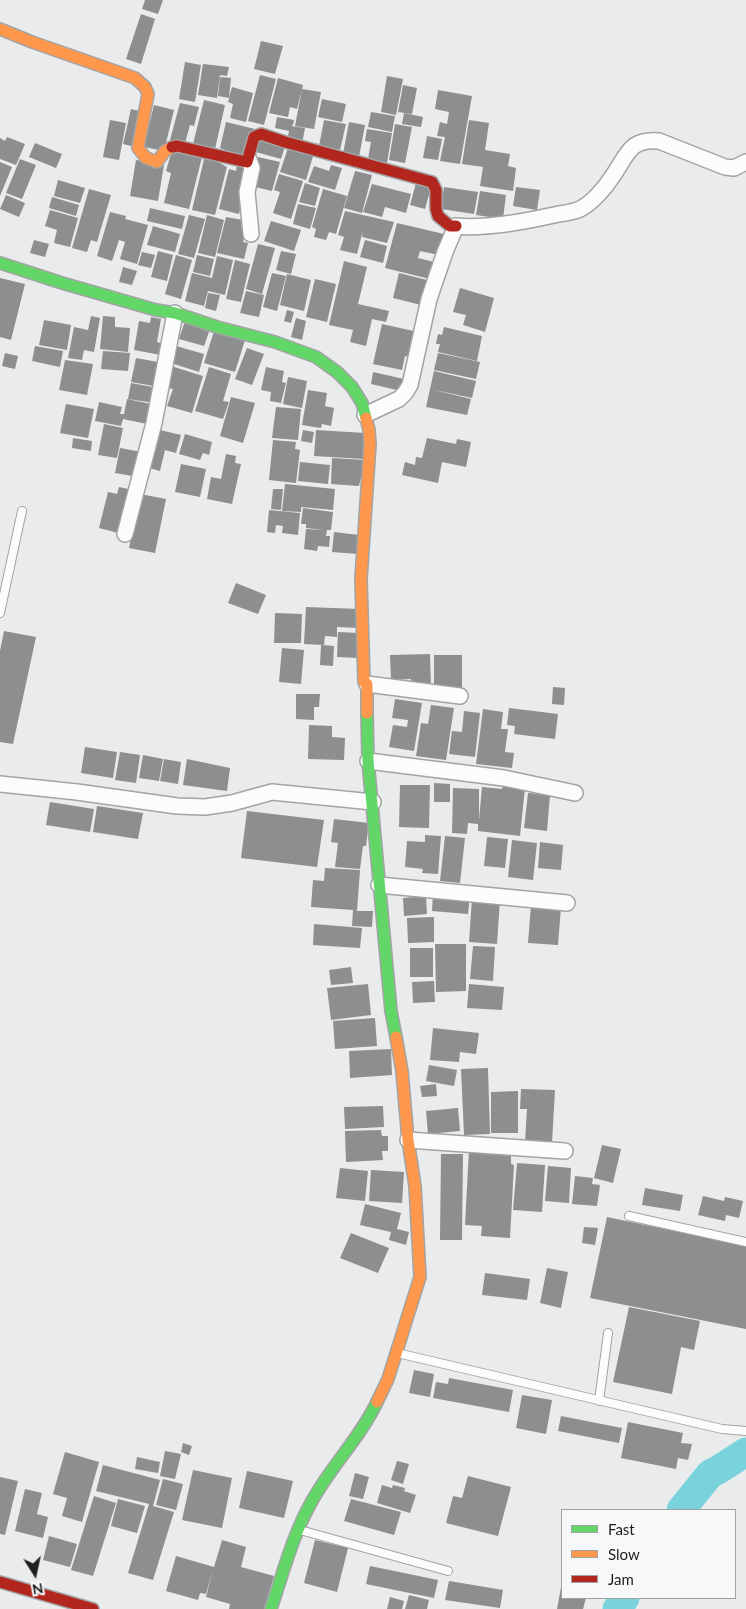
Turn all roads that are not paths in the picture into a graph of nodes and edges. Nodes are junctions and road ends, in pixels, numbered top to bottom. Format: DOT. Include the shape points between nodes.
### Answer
graph roads {
  1 [pos="0,29"];
  2 [pos="249,160"];
  3 [pos="746,162"];
  4 [pos="456,226"];
  5 [pos="251,234"];
  6 [pos="0,263"];
  7 [pos="175,313"];
  8 [pos="365,415"];
  9 [pos="22,511"];
  10 [pos="125,534"];
  11 [pos="0,613"];
  12 [pos="367,684"];
  13 [pos="460,696"];
  14 [pos="368,761"];
  15 [pos="0,784"];
  16 [pos="575,793"];
  17 [pos="373,802"];
  18 [pos="379,884"];
  19 [pos="568,903"];
  20 [pos="408,1140"];
  21 [pos="565,1151"];
  22 [pos="629,1216"];
  23 [pos="746,1242"];
  24 [pos="608,1333"];
  25 [pos="397,1353"];
  26 [pos="599,1401"];
  27 [pos="746,1431"];
  28 [pos="298,1530"];
  29 [pos="448,1571"];
  30 [pos="1,1587"];
  31 [pos="93,1609"];
  32 [pos="271,1609"];
  1 -- 2 [label="street" via="135,78 142,84 148,94 138,148 147,160 157,162 170,147 177,146 240,161"];
  2 -- 4 [label="street" via="254,137 261,134 425,179 432,182 436,190 438,216 450,226"];
  2 -- 5 [label="street" via="252,168 247,192"];
  3 -- 4 [label="street" via="734,168 725,167 650,140 636,144 627,152 600,193 580,209 536,219"];
  4 -- 8 [label="street" via="429,299 410,385 399,400"];
  6 -- 7 [label="street"];
  7 -- 8 [label="street" via="316,357 352,387 362,402"];
  7 -- 10 [label="street" via="154,423"];
  8 -- 12 [label="street" via="370,444 361,579 364,682"];
  9 -- 11 [label="lane"];
  12 -- 13 [label="street"];
  12 -- 14 [label="street"];
  14 -- 16 [label="street" via="504,778"];
  14 -- 17 [label="street"];
  15 -- 17 [label="street" via="177,806 205,807 272,792"];
  17 -- 18 [label="street"];
  18 -- 19 [label="street"];
  18 -- 20 [label="street"];
  20 -- 21 [label="street"];
  20 -- 25 [label="street" via="415,1186 420,1277"];
  22 -- 23 [label="lane"];
  24 -- 26 [label="lane"];
  25 -- 26 [label="lane"];
  25 -- 28 [label="street" via="374,1409 311,1502"];
  26 -- 27 [label="lane" via="722,1429"];
  28 -- 29 [label="lane"];
  28 -- 32 [label="street"];
  30 -- 31 [label="street"];
}
